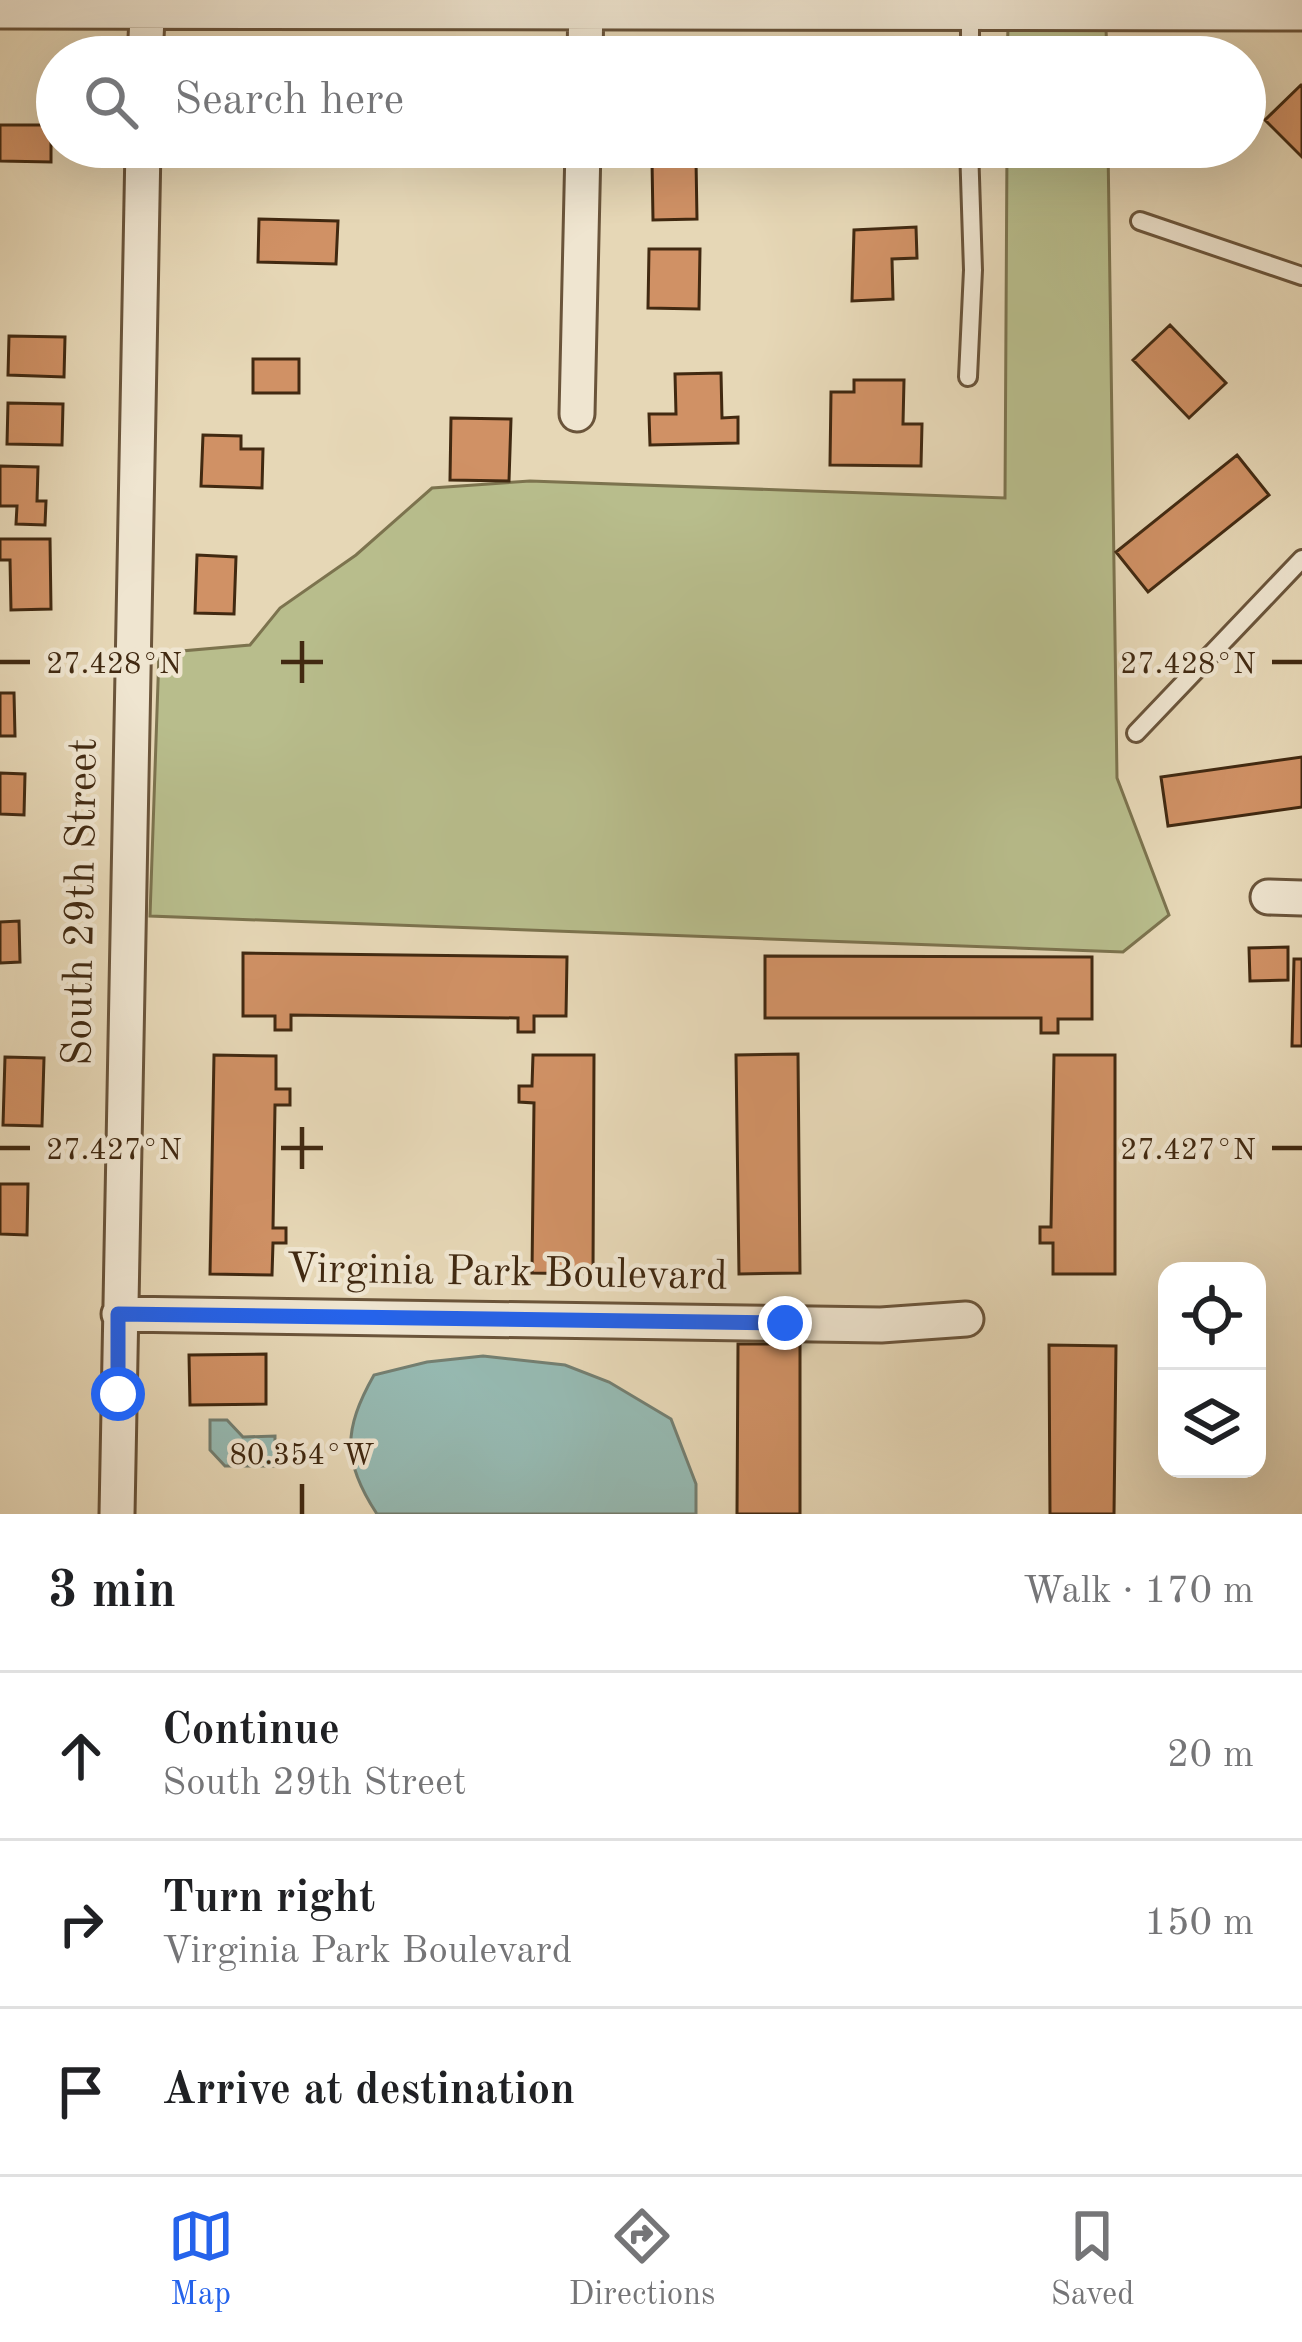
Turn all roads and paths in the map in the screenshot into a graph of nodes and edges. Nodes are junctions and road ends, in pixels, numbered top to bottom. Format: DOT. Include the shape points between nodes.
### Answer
graph roads {
  1 [pos="147,6"];
  2 [pos="586,6"];
  3 [pos="1029,6"];
  4 [pos="0,11"];
  5 [pos="970,11"];
  6 [pos="1302,13"];
  7 [pos="146,36"];
  8 [pos="585,36"];
  9 [pos="970,36"];
  10 [pos="143,168"];
  11 [pos="583,168"];
  12 [pos="970,168"];
  13 [pos="1140,221"];
  14 [pos="1302,276"];
  15 [pos="968,376"];
  16 [pos="578,413"];
  17 [pos="1302,560"];
  18 [pos="1136,733"];
  19 [pos="118,1314"];
  20 [pos="966,1319"];
  21 [pos="117,1514"];
  1 -- 2 [label="street"];
  1 -- 4 [label="street"];
  1 -- 7 [label="street"];
  2 -- 5 [label="street"];
  2 -- 8 [label="street"];
  3 -- 5 [label="street"];
  3 -- 6 [label="street"];
  5 -- 9 [label="lane"];
  10 -- 19 [label="street, South 29th Street"];
  11 -- 16 [label="street"];
  12 -- 15 [label="lane"];
  13 -- 14 [label="lane"];
  17 -- 18 [label="lane"];
  19 -- 20 [label="street, Virginia Park Boulevard" via="881,1325"];
  19 -- 21 [label="street, South 29th Street"];
}
